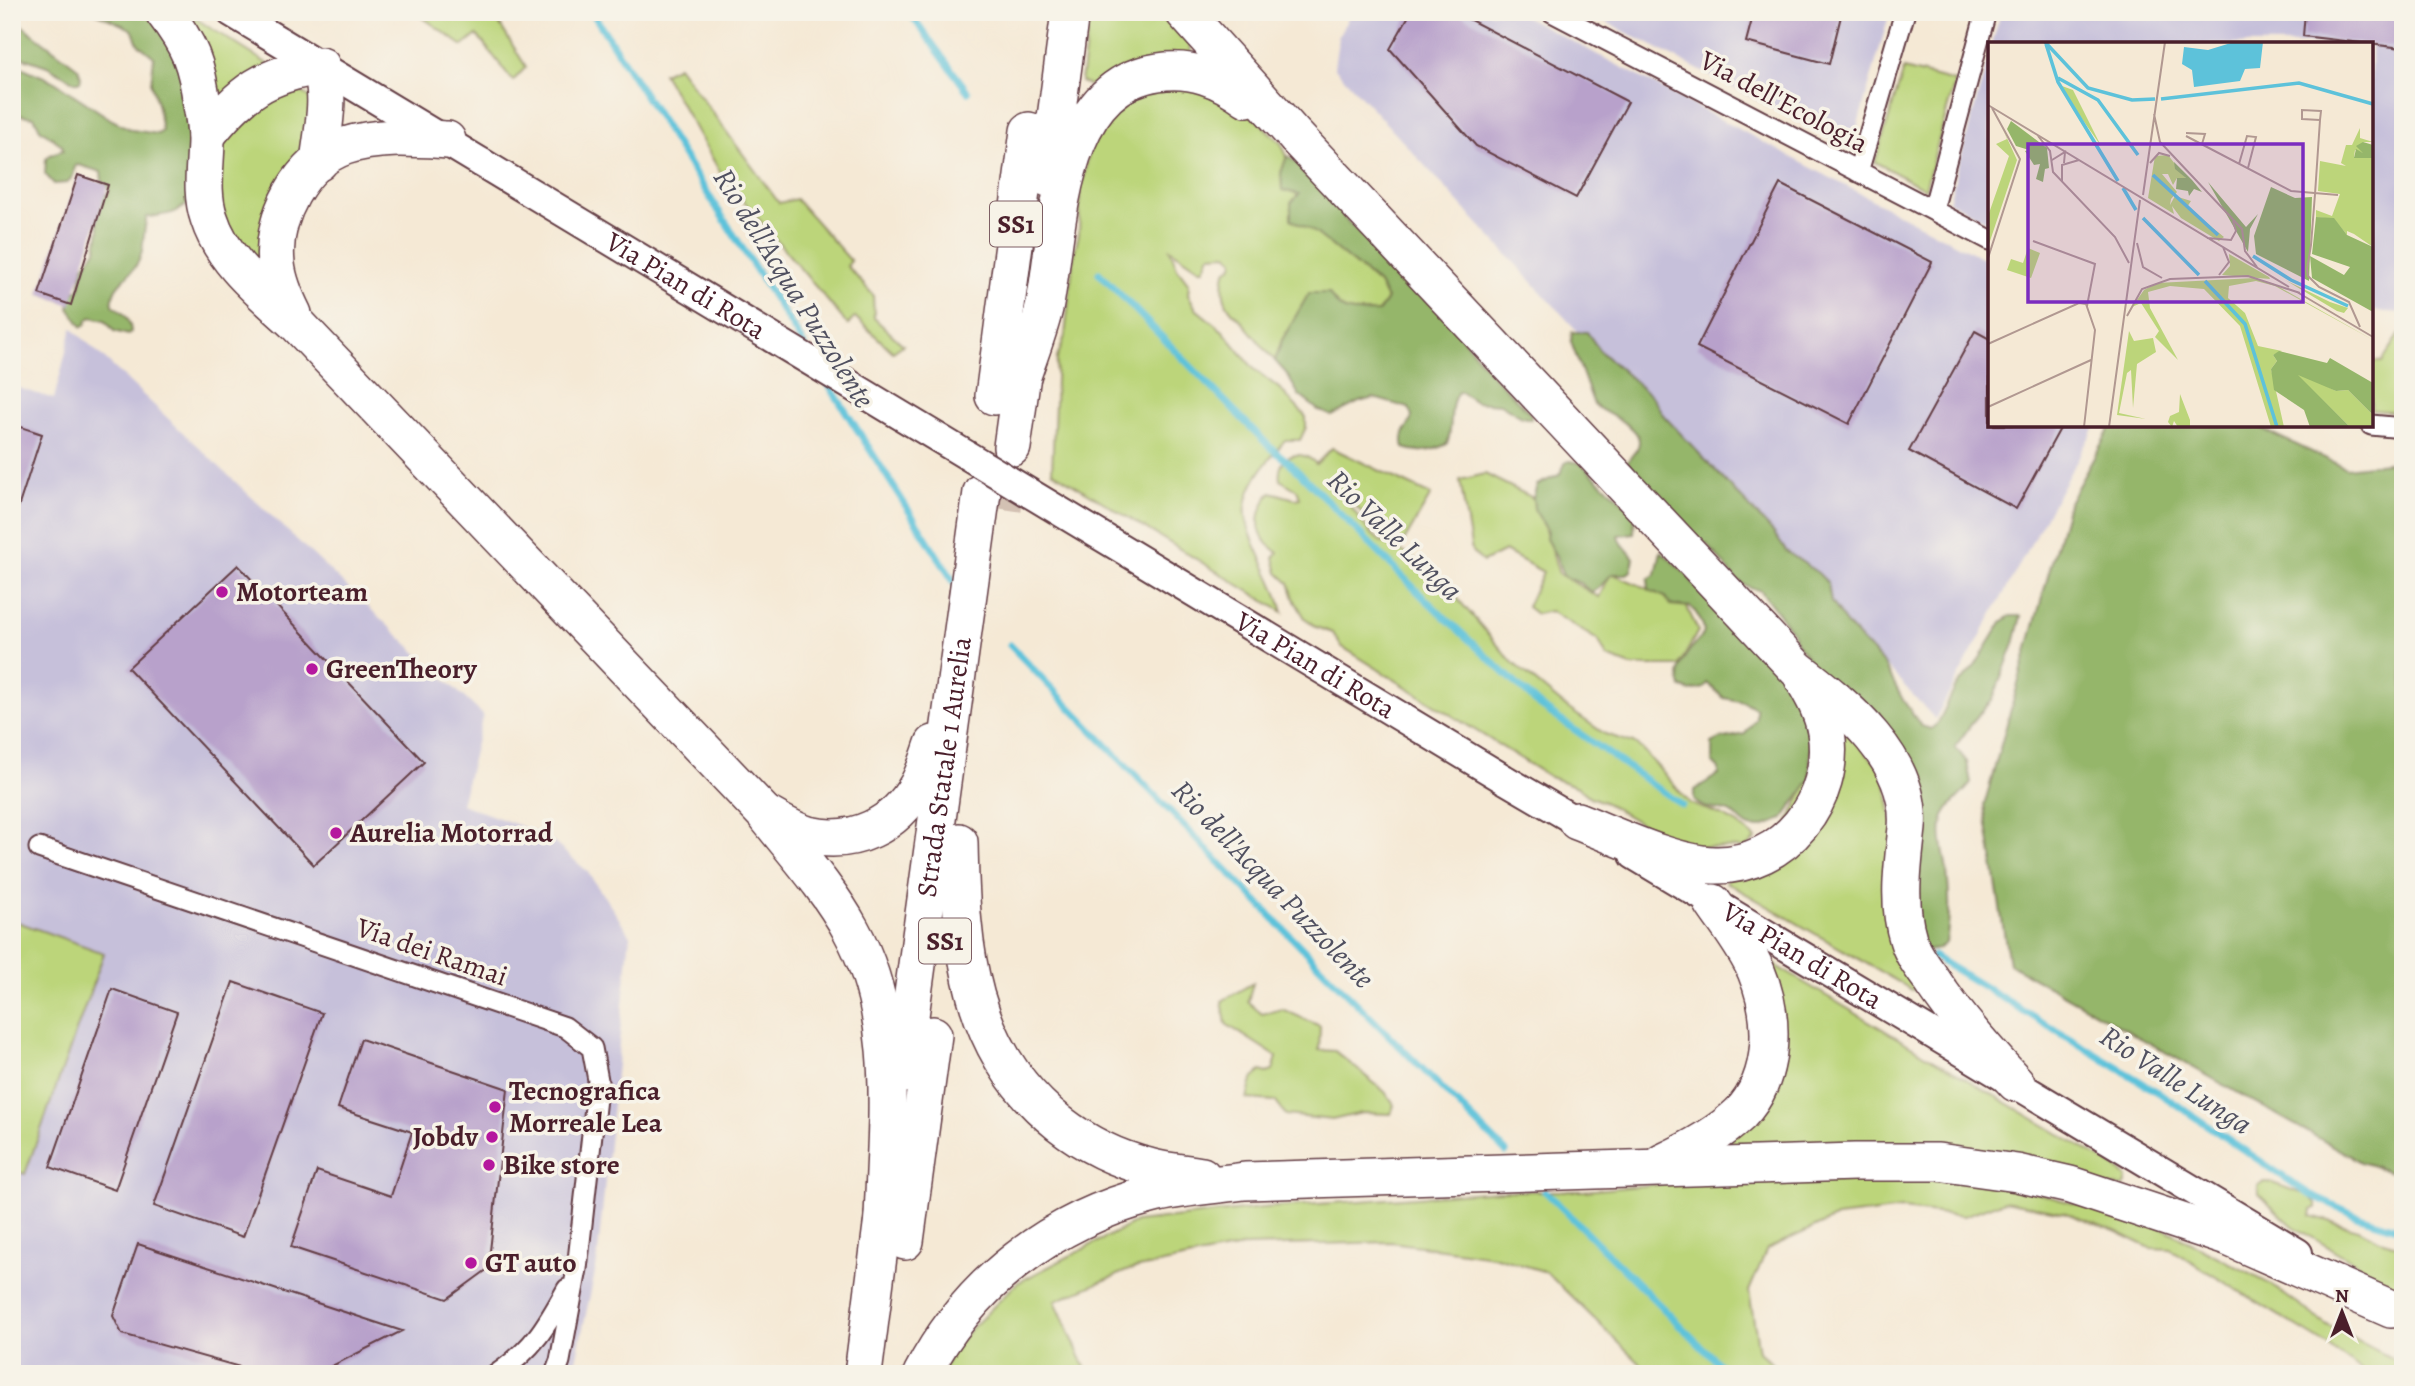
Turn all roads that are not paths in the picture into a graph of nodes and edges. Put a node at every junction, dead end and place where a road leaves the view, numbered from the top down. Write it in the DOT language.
graph roads {
  1 [pos="164,12"];
  2 [pos="231,12"];
  3 [pos="1045,12"];
  4 [pos="1070,12"];
  5 [pos="1184,12"];
  6 [pos="1552,12"];
  7 [pos="1905,12"];
  8 [pos="1986,12"];
  9 [pos="321,66"];
  10 [pos="206,135"];
  11 [pos="1295,135"];
  12 [pos="447,140"];
  13 [pos="319,162"];
  14 [pos="1858,172"];
  15 [pos="1933,210"];
  16 [pos="1988,239"];
  17 [pos="298,325"];
  18 [pos="1022,376"];
  19 [pos="2373,425"];
  20 [pos="2403,428"];
  21 [pos="961,645"];
  22 [pos="1797,668"];
  23 [pos="765,814"];
  24 [pos="1577,821"];
  25 [pos="959,842"];
  26 [pos="39,848"];
  27 [pos="1713,903"];
  28 [pos="2016,1083"];
  29 [pos="1650,1168"];
  30 [pos="1245,1181"];
  31 [pos="883,1219"];
  32 [pos="577,1269"];
  33 [pos="2397,1313"];
  34 [pos="497,1374"];
  35 [pos="555,1374"];
  36 [pos="863,1374"];
  37 [pos="887,1374"];
  38 [pos="922,1374"];
  1 -- 10 [label="highway"];
  2 -- 9 [label="main road, Via Pian di Rota"];
  3 -- 18 [label="highway, SS1"];
  4 -- 18 [label="highway, SS1"];
  5 -- 11 [label="highway"];
  6 -- 14 [label="street, Via dell'Ecologia"];
  7 -- 14 [label="street"];
  8 -- 15 [label="street"];
  9 -- 10 [label="highway"];
  9 -- 12 [label="main road, Via Pian di Rota"];
  9 -- 13 [label="highway"];
  10 -- 17 [label="highway"];
  11 -- 18 [label="highway"];
  11 -- 22 [label="highway"];
  12 -- 13 [label="highway"];
  12 -- 24 [label="main road, Via Pian di Rota, bridge"];
  13 -- 17 [label="highway"];
  14 -- 15 [label="street, Via dell'Ecologia"];
  15 -- 16 [label="street, Via dell'Ecologia"];
  17 -- 23 [label="highway"];
  19 -- 20 [label="street"];
  21 -- 23 [label="highway"];
  21 -- 25 [label="highway, Strada Statale 1 Aurelia / SS1"];
  21 -- 31 [label="highway, Strada Statale 1 Aurelia / SS1"];
  22 -- 24 [label="highway"];
  22 -- 28 [label="highway"];
  23 -- 31 [label="highway"];
  24 -- 27 [label="main road, Via Pian di Rota"];
  25 -- 30 [label="highway"];
  25 -- 37 [label="highway, Strada Statale 1 Aurelia / SS1"];
  26 -- 32 [label="street, Via dei Ramai"];
  27 -- 28 [label="main road, Via Pian di Rota"];
  27 -- 29 [label="highway"];
  28 -- 33 [label="main road, Via Pian di Rota"];
  29 -- 30 [label="highway"];
  29 -- 33 [label="highway"];
  30 -- 38 [label="highway"];
  31 -- 36 [label="highway, Strada Statale 1 Aurelia / SS1"];
  32 -- 34 [label="street, Via dei Ramai"];
  32 -- 35 [label="street, Via dei Ramai"];
}
